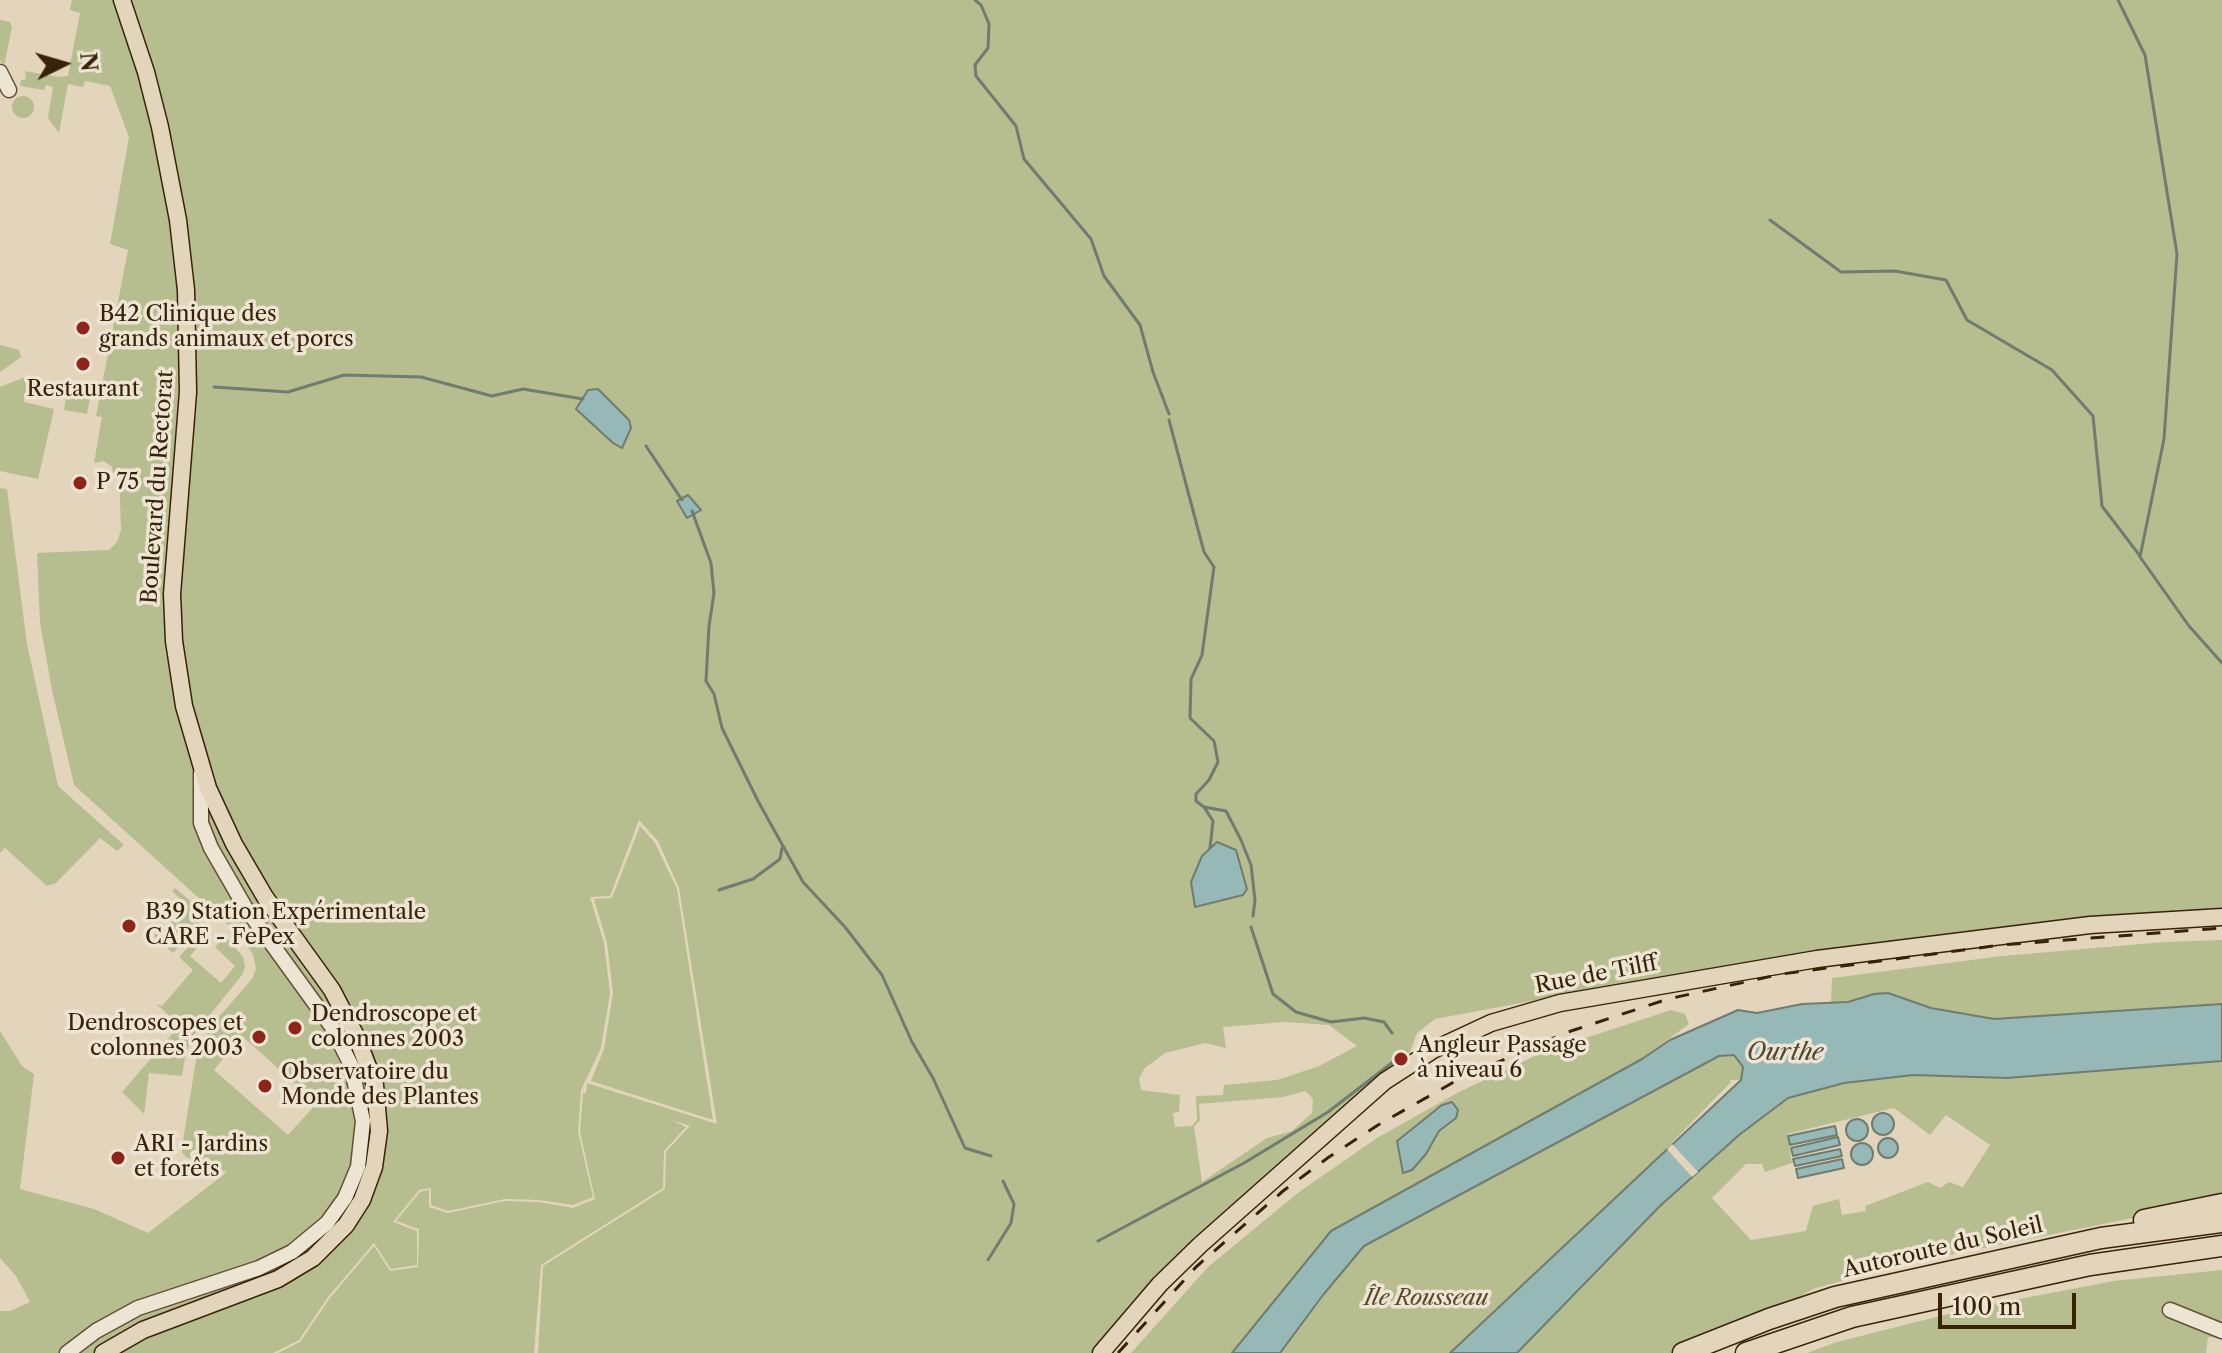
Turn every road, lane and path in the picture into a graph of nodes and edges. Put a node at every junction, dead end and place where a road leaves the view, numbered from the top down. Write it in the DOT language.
graph roads {
  1 [pos="122,0"];
  2 [pos="0,72"];
  3 [pos="9,90"];
  4 [pos="201,768"];
  5 [pos="214,802"];
  6 [pos="211,848"];
  7 [pos="2222,917"];
  8 [pos="2222,1204"];
  9 [pos="2222,1222"];
  10 [pos="2101,1238"];
  11 [pos="2222,1246"];
  12 [pos="2170,1310"];
  13 [pos="2222,1331"];
  14 [pos="67,1353"];
  15 [pos="103,1353"];
  16 [pos="1101,1353"];
  17 [pos="1683,1353"];
  18 [pos="1746,1353"];
  1 -- 4 [label="main road, Boulevard du Rectorat"];
  2 -- 3 [label="street"];
  4 -- 5 [label="main road, Boulevard du Rectorat"];
  4 -- 6 [label="street"];
  5 -- 6 [label="street"];
  5 -- 15 [label="main road, Boulevard du Rectorat"];
  6 -- 14 [label="street"];
  7 -- 16 [label="main road, Rue de Tilff"];
  8 -- 10 [label="highway"];
  9 -- 10 [label="highway, Autoroute du Soleil"];
  10 -- 17 [label="highway, Autoroute du Soleil"];
  11 -- 18 [label="highway"];
  12 -- 13 [label="street"];
}
